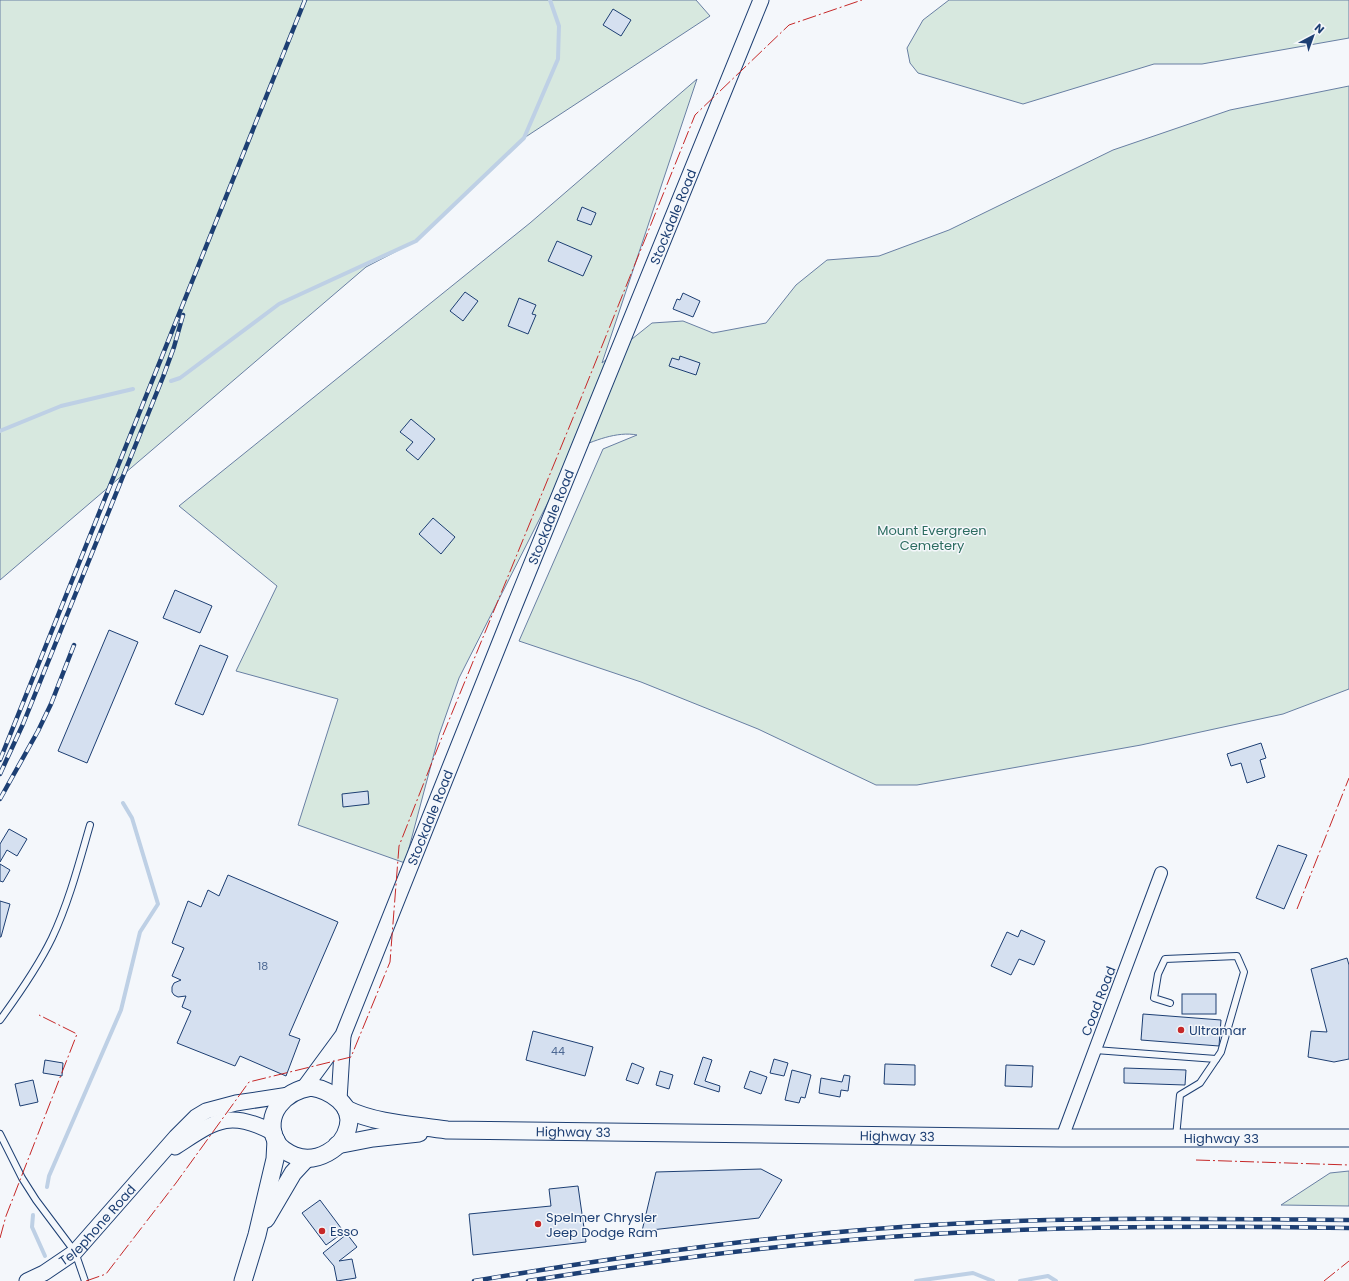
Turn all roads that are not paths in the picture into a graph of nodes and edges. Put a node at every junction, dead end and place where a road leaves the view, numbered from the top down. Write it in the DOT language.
graph roads {
  1 [pos="761,0"];
  2 [pos="90,825"];
  3 [pos="1161,873"];
  4 [pos="1170,1003"];
  5 [pos="0,1020"];
  6 [pos="343,1035"];
  7 [pos="1095,1050"];
  8 [pos="1216,1059"];
  9 [pos="296,1092"];
  10 [pos="342,1104"];
  11 [pos="446,1130"];
  12 [pos="0,1134"];
  13 [pos="275,1137"];
  14 [pos="1062,1138"];
  15 [pos="1175,1138"];
  16 [pos="1349,1138"];
  17 [pos="337,1145"];
  18 [pos="158,1157"];
  19 [pos="306,1159"];
  20 [pos="257,1235"];
  21 [pos="75,1252"];
  22 [pos="27,1281"];
  23 [pos="85,1281"];
  24 [pos="243,1281"];
  1 -- 6 [label="street, Stockdale Road"];
  2 -- 5 [label="lane"];
  3 -- 7 [label="street, Coad Road"];
  4 -- 8 [label="lane"];
  6 -- 9 [label="street, Stockdale Road"];
  6 -- 10 [label="street, Stockdale Road"];
  7 -- 8 [label="lane"];
  7 -- 14 [label="street, Coad Road"];
  8 -- 15 [label="lane"];
  9 -- 10 [label="main road"];
  9 -- 13 [label="main road"];
  9 -- 18 [label="street, Telephone Road"];
  10 -- 11 [label="main road, Highway 33"];
  10 -- 17 [label="main road"];
  11 -- 14 [label="main road, Highway 33"];
  11 -- 17 [label="main road, Highway 33"];
  12 -- 21 [label="lane"];
  13 -- 18 [label="street, Telephone Road"];
  13 -- 19 [label="main road"];
  13 -- 20 [label="main road"];
  14 -- 15 [label="main road, Highway 33"];
  15 -- 16 [label="main road, Highway 33"];
  17 -- 19 [label="main road"];
  18 -- 21 [label="street, Telephone Road"];
  19 -- 20 [label="main road"];
  20 -- 24 [label="main road"];
  21 -- 22 [label="street, Telephone Road"];
  21 -- 23 [label="lane"];
}
